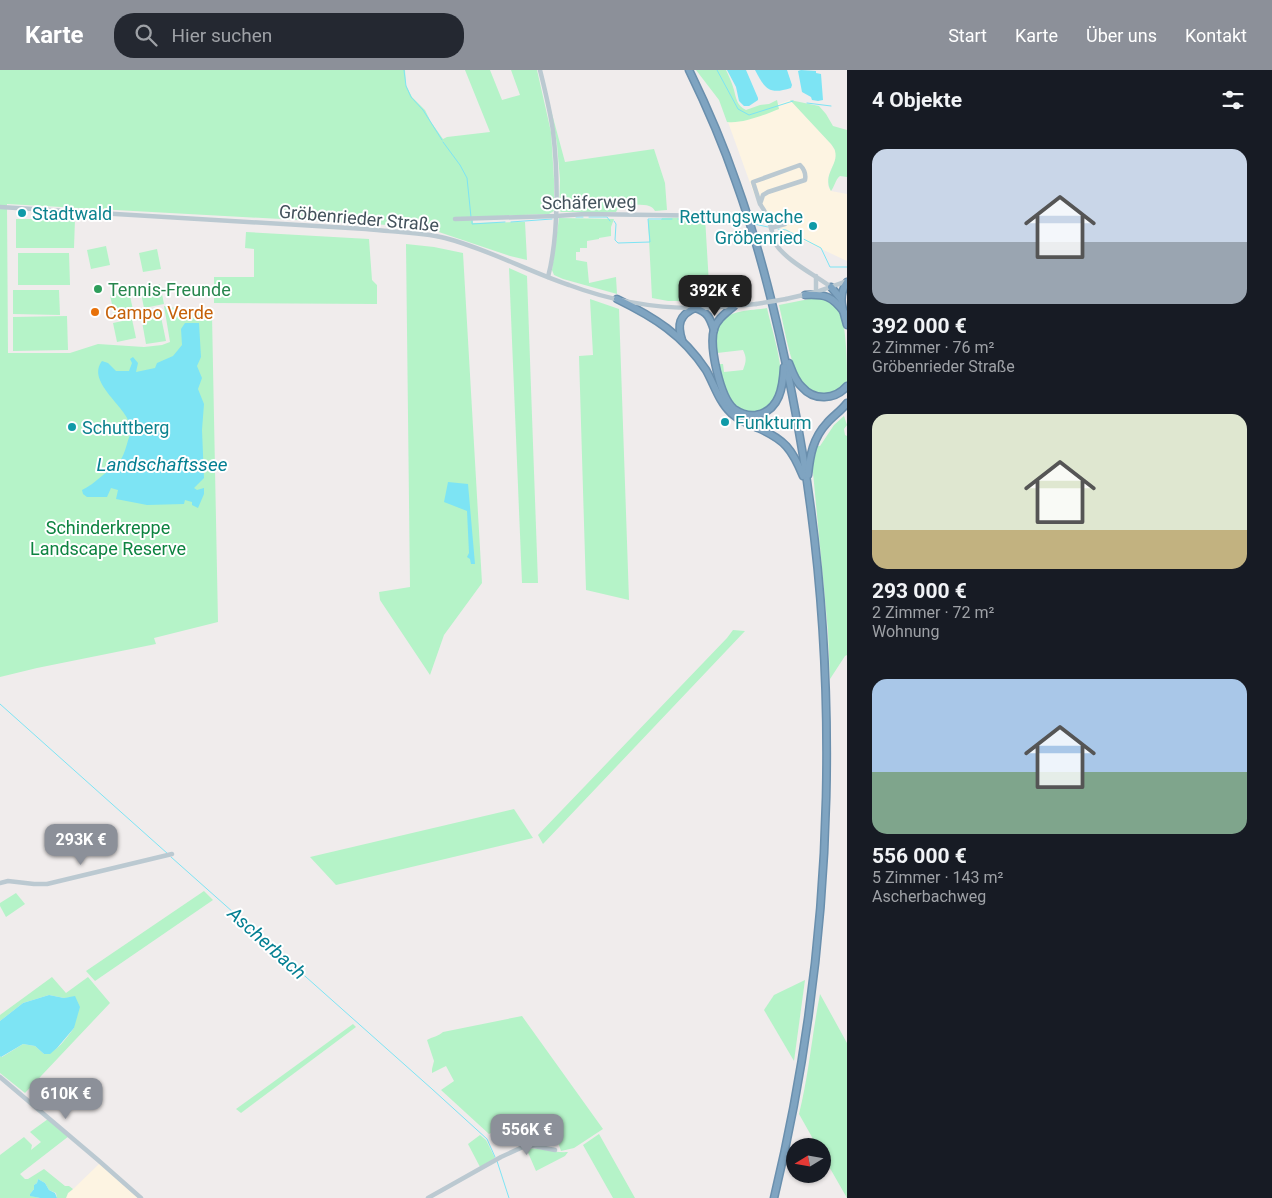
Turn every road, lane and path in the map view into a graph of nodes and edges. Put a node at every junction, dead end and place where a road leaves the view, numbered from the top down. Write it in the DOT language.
graph roads {
  1 [pos="540,70"];
  2 [pos="689,70"];
  3 [pos="760,204"];
  4 [pos="0,207"];
  5 [pos="556,216"];
  6 [pos="722,216"];
  7 [pos="455,220"];
  8 [pos="784,224"];
  9 [pos="771,228"];
  10 [pos="816,276"];
  11 [pos="548,277"];
  12 [pos="847,282"];
  13 [pos="831,287"];
  14 [pos="816,292"];
  15 [pos="805,295"];
  16 [pos="617,299"];
  17 [pos="841,300"];
  18 [pos="734,306"];
  19 [pos="695,308"];
  20 [pos="844,312"];
  21 [pos="847,324"];
  22 [pos="714,330"];
  23 [pos="682,340"];
  24 [pos="783,350"];
  25 [pos="847,386"];
  26 [pos="847,403"];
  27 [pos="808,486"];
  28 [pos="169,854"];
  29 [pos="0,883"];
  30 [pos="0,1077"];
  31 [pos="555,1150"];
  32 [pos="141,1198"];
  33 [pos="428,1198"];
  34 [pos="774,1198"];
  1 -- 5 [label="street"];
  2 -- 24 [label="highway"];
  3 -- 3 [label="street"];
  3 -- 9 [label="street"];
  4 -- 11 [label="street, Gröbenrieder Straße"];
  5 -- 6 [label="street, Schäferweg"];
  5 -- 7 [label="street, Schäferweg"];
  5 -- 11 [label="street"];
  8 -- 9 [label="street"];
  9 -- 10 [label="street"];
  10 -- 13 [label="street"];
  10 -- 14 [label="street"];
  11 -- 16 [label="street, Gröbenrieder Straße"];
  12 -- 13 [label="street, Gröbenrieder Straße"];
  12 -- 17 [label="highway"];
  13 -- 14 [label="street, Gröbenrieder Straße"];
  13 -- 17 [label="highway"];
  14 -- 15 [label="street, Gröbenrieder Straße"];
  15 -- 18 [label="street, Gröbenrieder Straße, bridge"];
  15 -- 20 [label="highway"];
  16 -- 19 [label="street, Gröbenrieder Straße"];
  16 -- 23 [label="highway"];
  17 -- 20 [label="highway"];
  18 -- 19 [label="street, Gröbenrieder Straße"];
  18 -- 22 [label="highway"];
  19 -- 22 [label="highway"];
  19 -- 23 [label="highway"];
  20 -- 21 [label="highway"];
  22 -- 24 [label="highway"];
  23 -- 27 [label="highway"];
  24 -- 25 [label="highway"];
  24 -- 27 [label="highway"];
  26 -- 27 [label="highway"];
  27 -- 34 [label="highway"];
  28 -- 29 [label="street"];
  30 -- 32 [label="street"];
  31 -- 33 [label="street"];
}
